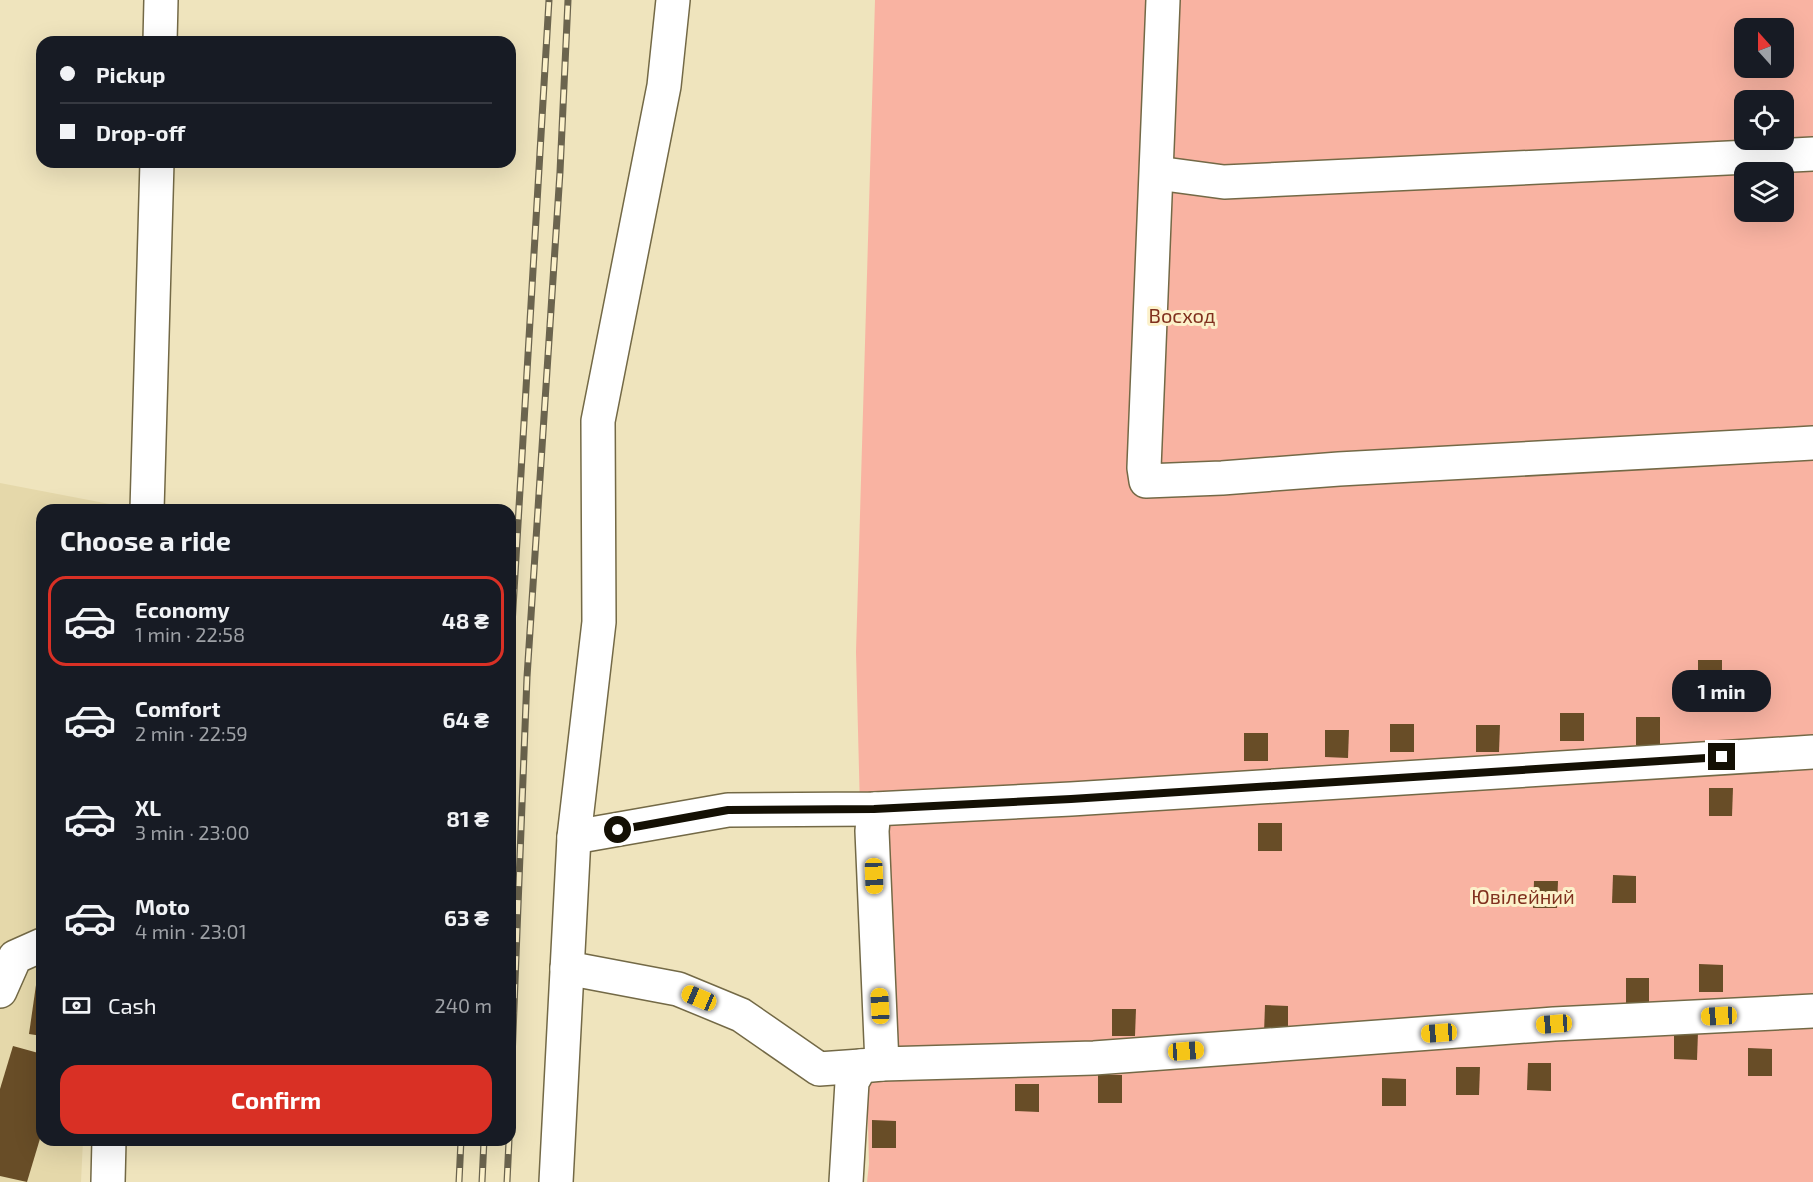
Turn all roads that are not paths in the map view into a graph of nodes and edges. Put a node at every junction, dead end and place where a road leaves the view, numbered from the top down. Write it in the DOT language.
graph roads {
  1 [pos="161,0"];
  2 [pos="673,0"];
  3 [pos="1163,0"];
  4 [pos="160,36"];
  5 [pos="1813,154"];
  6 [pos="157,168"];
  7 [pos="1157,173"];
  8 [pos="1813,443"];
  9 [pos="147,504"];
  10 [pos="1813,752"];
  11 [pos="874,809"];
  12 [pos="574,837"];
  13 [pos="36,948"];
  14 [pos="567,968"];
  15 [pos="0,991"];
  16 [pos="1813,1011"];
  17 [pos="871,1065"];
  18 [pos="109,1146"];
  19 [pos="108,1182"];
  20 [pos="556,1182"];
  21 [pos="846,1182"];
  1 -- 4 [label="street"];
  2 -- 12 [label="street"];
  3 -- 7 [label="street"];
  5 -- 7 [label="street"];
  6 -- 9 [label="street"];
  7 -- 8 [label="street"];
  10 -- 11 [label="street"];
  11 -- 12 [label="street"];
  11 -- 17 [label="street"];
  12 -- 14 [label="street"];
  13 -- 15 [label="street"];
  14 -- 17 [label="street"];
  14 -- 20 [label="street"];
  16 -- 17 [label="street"];
  17 -- 21 [label="street"];
  18 -- 19 [label="street"];
}
